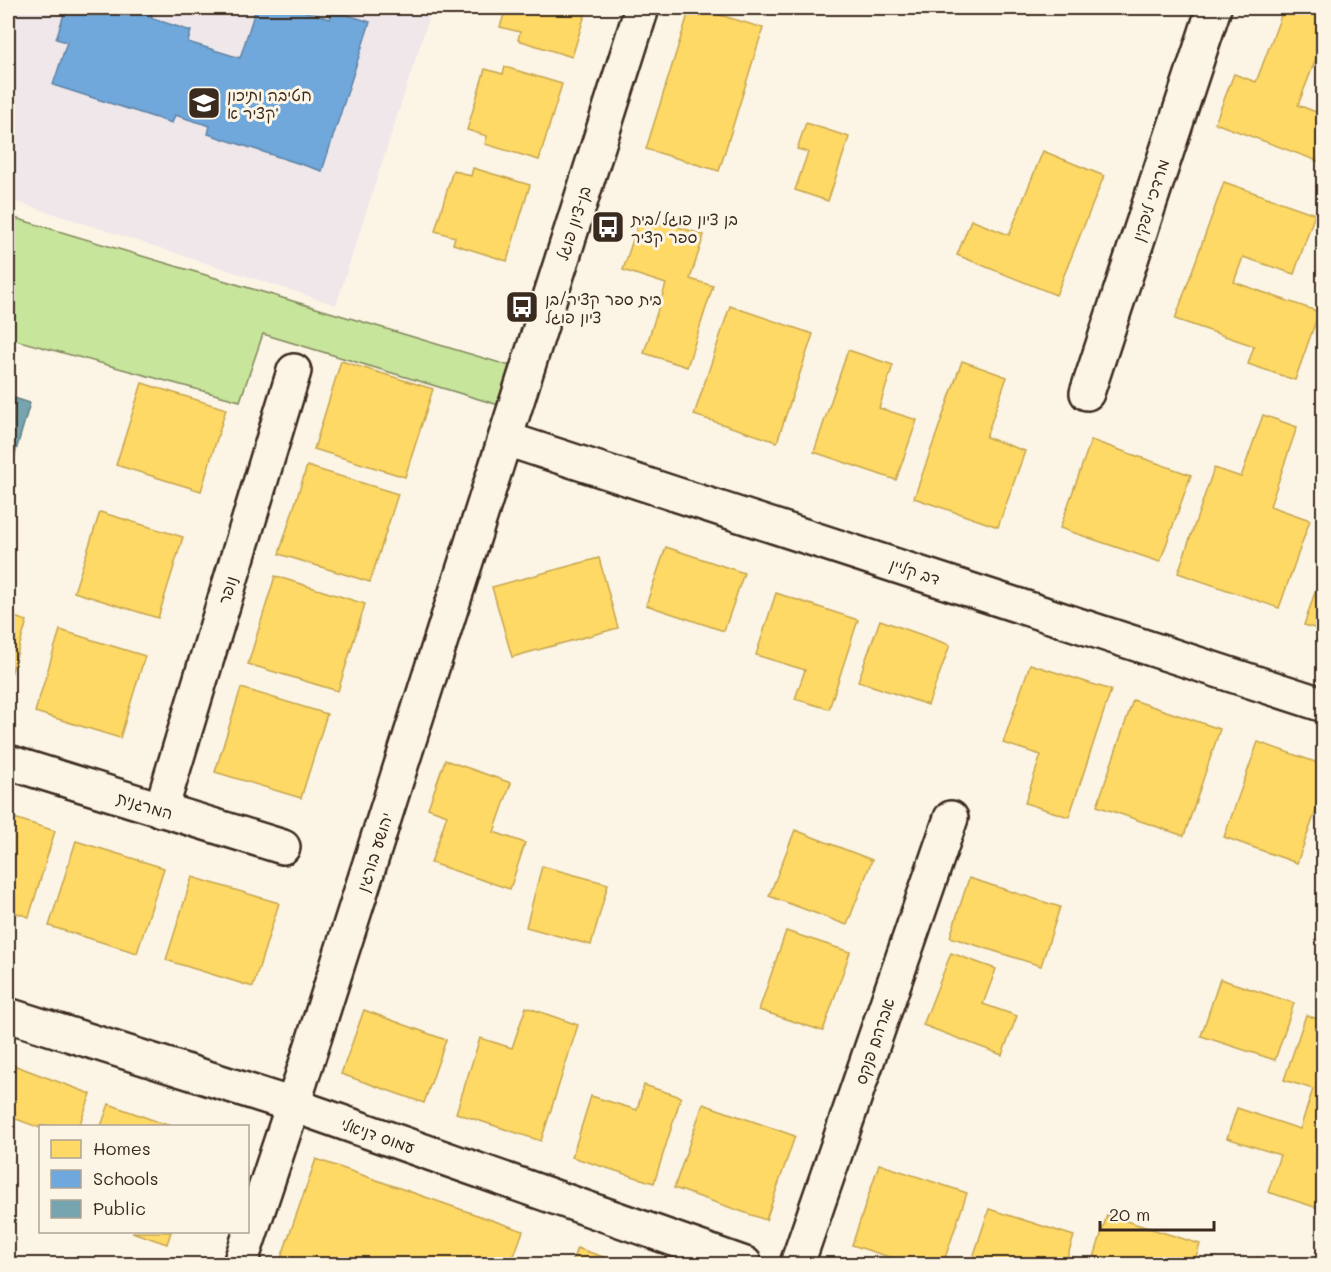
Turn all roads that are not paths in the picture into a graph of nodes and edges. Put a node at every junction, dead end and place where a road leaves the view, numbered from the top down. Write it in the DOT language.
graph roads {
  1 [pos="642,8"];
  2 [pos="1214,8"];
  3 [pos="294,371"];
  4 [pos="1087,393"];
  5 [pos="506,439"];
  6 [pos="1323,705"];
  7 [pos="8,762"];
  8 [pos="161,810"];
  9 [pos="951,818"];
  10 [pos="283,848"];
  11 [pos="8,1015"];
  12 [pos="293,1105"];
  13 [pos="240,1264"];
  14 [pos="745,1264"];
  15 [pos="797,1264"];
  1 -- 5 [label="street, בן-ציון פוגל"];
  2 -- 4 [label="street, מרדכי ליפקין"];
  3 -- 8 [label="street, נופר"];
  5 -- 6 [label="street, דב קליין"];
  5 -- 12 [label="street, יהושע בורגין"];
  7 -- 8 [label="street, המרגנית"];
  8 -- 10 [label="street, המרגנית"];
  9 -- 15 [label="street, אברהם פנקס"];
  11 -- 12 [label="street, עמוס דניאלי"];
  12 -- 13 [label="street, יהושע בורגין"];
  12 -- 14 [label="street, עמוס דניאלי"];
}
